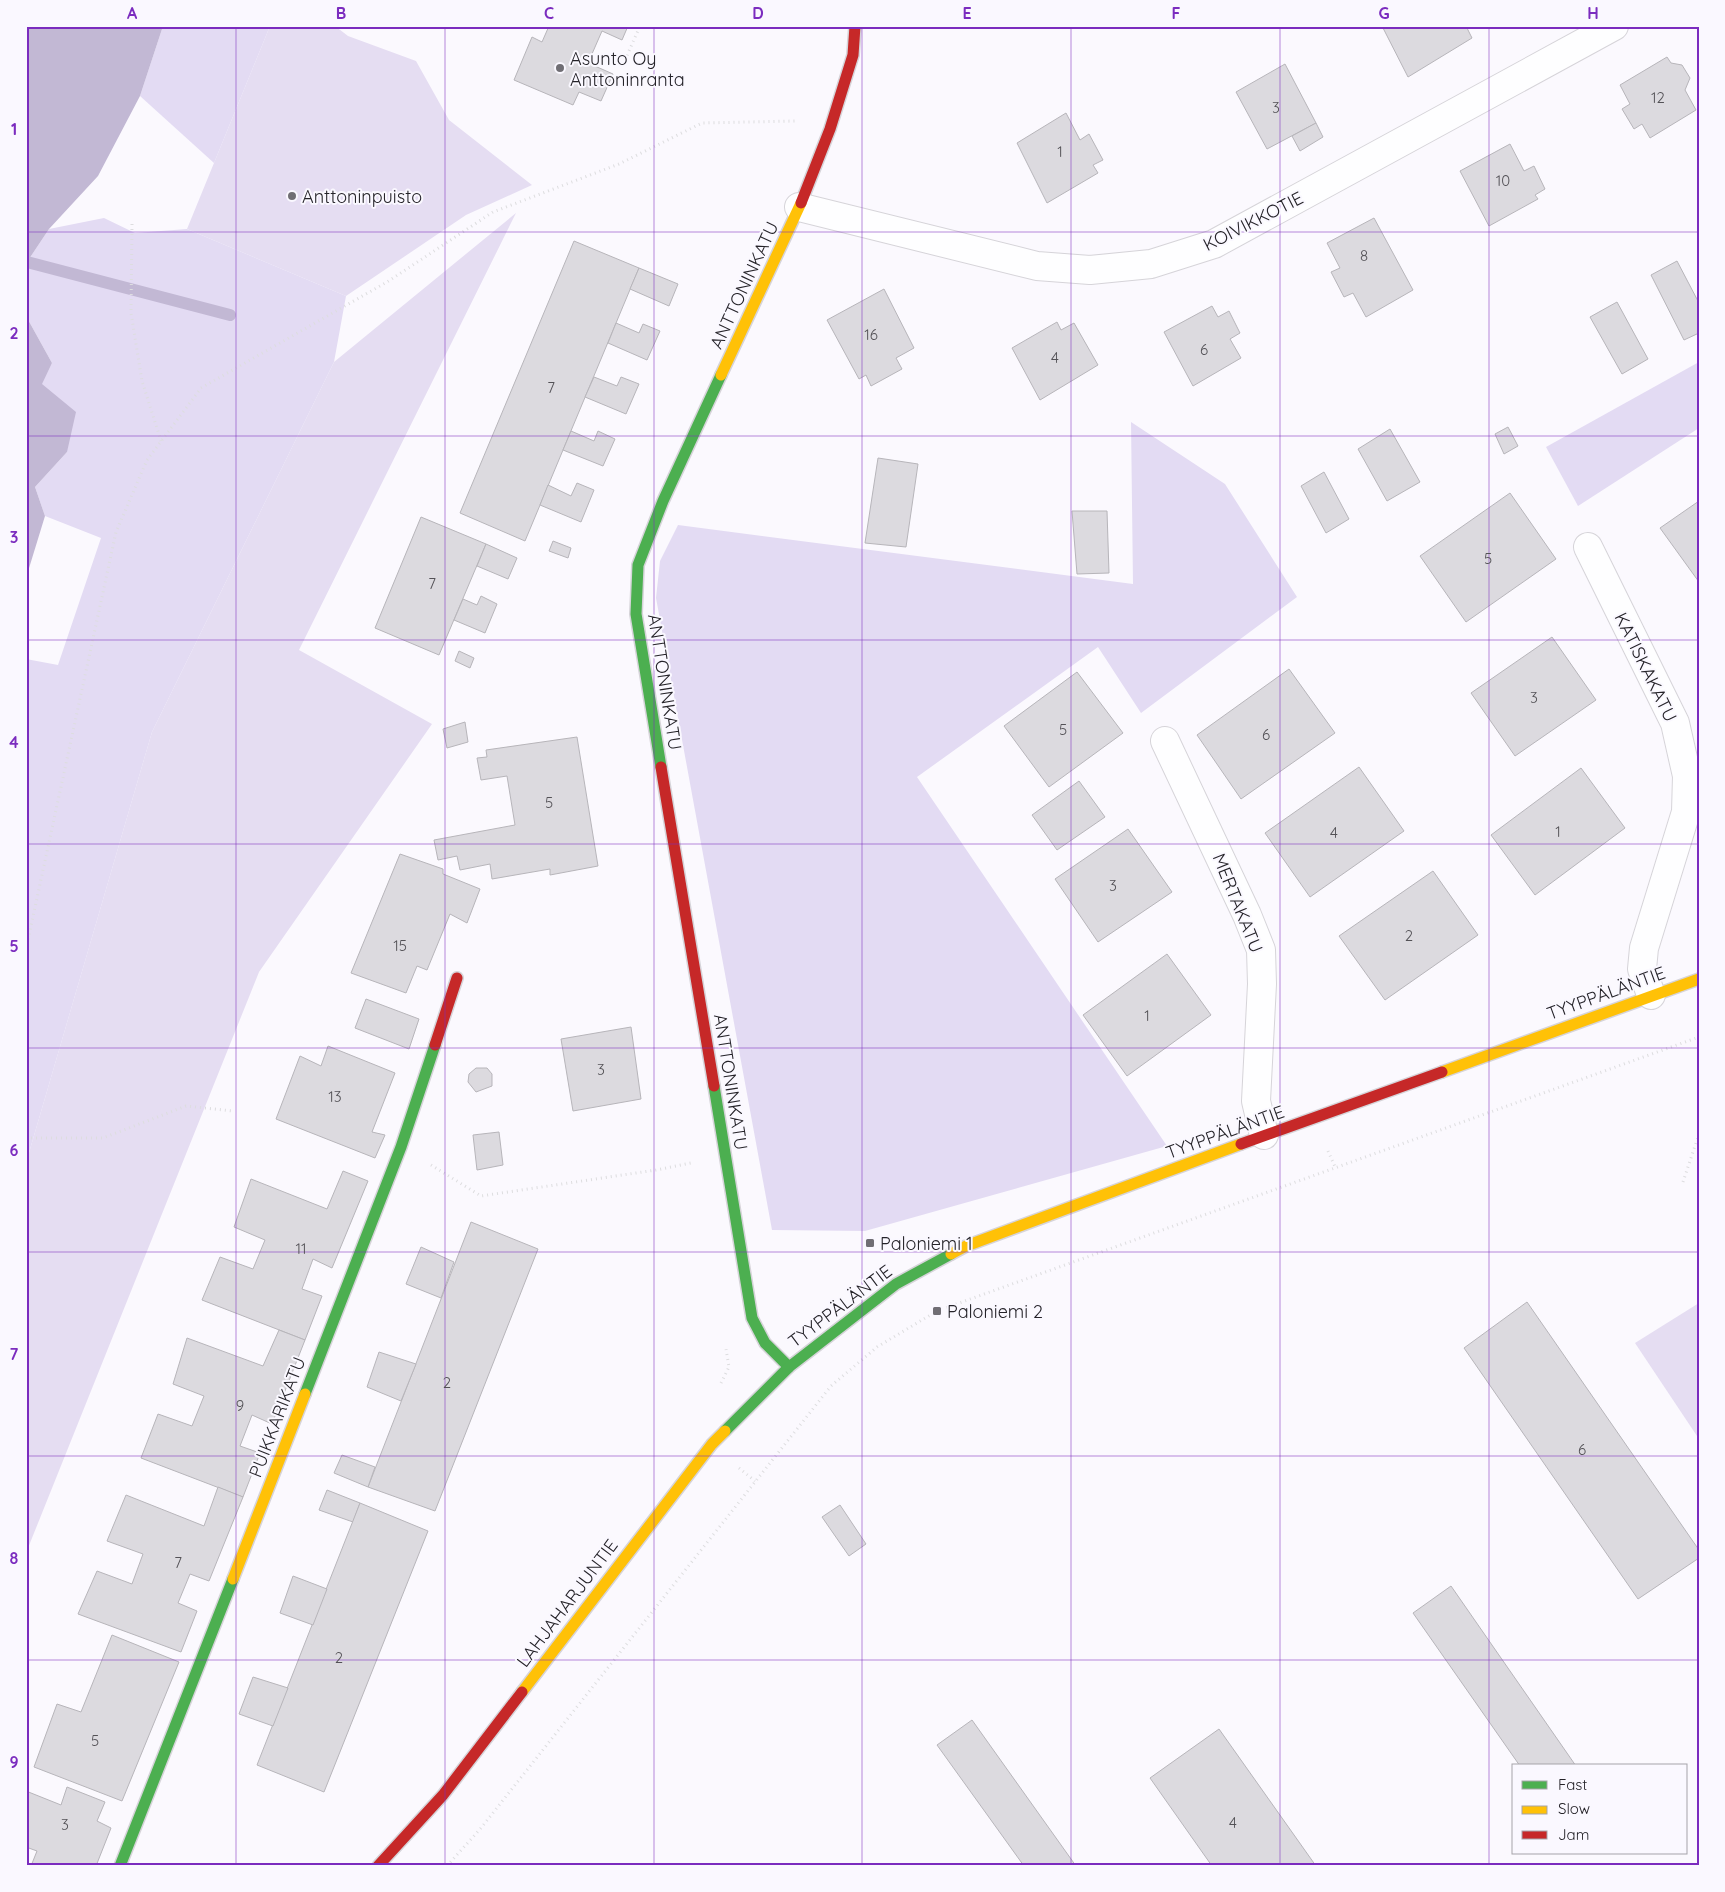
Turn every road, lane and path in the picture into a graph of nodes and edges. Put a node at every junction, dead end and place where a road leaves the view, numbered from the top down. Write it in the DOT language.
graph roads {
  1 [pos="640,26"];
  2 [pos="855,26"];
  3 [pos="1614,26"];
  4 [pos="625,60"];
  5 [pos="800,121"];
  6 [pos="799,207"];
  7 [pos="132,224"];
  8 [pos="161,442"];
  9 [pos="1588,547"];
  10 [pos="1165,741"];
  11 [pos="26,949"];
  12 [pos="458,978"];
  13 [pos="1699,979"];
  14 [pos="1651,994"];
  15 [pos="1699,1037"];
  16 [pos="233,1111"];
  17 [pos="1699,1134"];
  18 [pos="1264,1135"];
  19 [pos="26,1138"];
  20 [pos="400,1147"];
  21 [pos="697,1162"];
  22 [pos="1683,1182"];
  23 [pos="789,1367"];
  24 [pos="120,1866"];
  25 [pos="378,1866"];
  26 [pos="446,1866"];
  1 -- 4 [label="path"];
  2 -- 6 [label="street, ANTTONINKATU"];
  3 -- 6 [label="street, KOIVIKKOTIE"];
  5 -- 8 [label="path"];
  6 -- 23 [label="street, ANTTONINKATU"];
  7 -- 8 [label="path"];
  8 -- 11 [label="path"];
  9 -- 14 [label="street, KATISKAKATU"];
  10 -- 18 [label="street, MERTAKATU"];
  12 -- 20 [label="street, PUIKKARIKATU"];
  13 -- 14 [label="street, TYYPPÄLÄNTIE"];
  14 -- 18 [label="street, TYYPPÄLÄNTIE"];
  15 -- 26 [label="path"];
  16 -- 19 [label="path"];
  17 -- 22 [label="path"];
  18 -- 23 [label="street, TYYPPÄLÄNTIE"];
  20 -- 21 [label="path"];
  20 -- 24 [label="street, PUIKKARIKATU"];
  23 -- 25 [label="street, LAHJAHARJUNTIE"];
}
